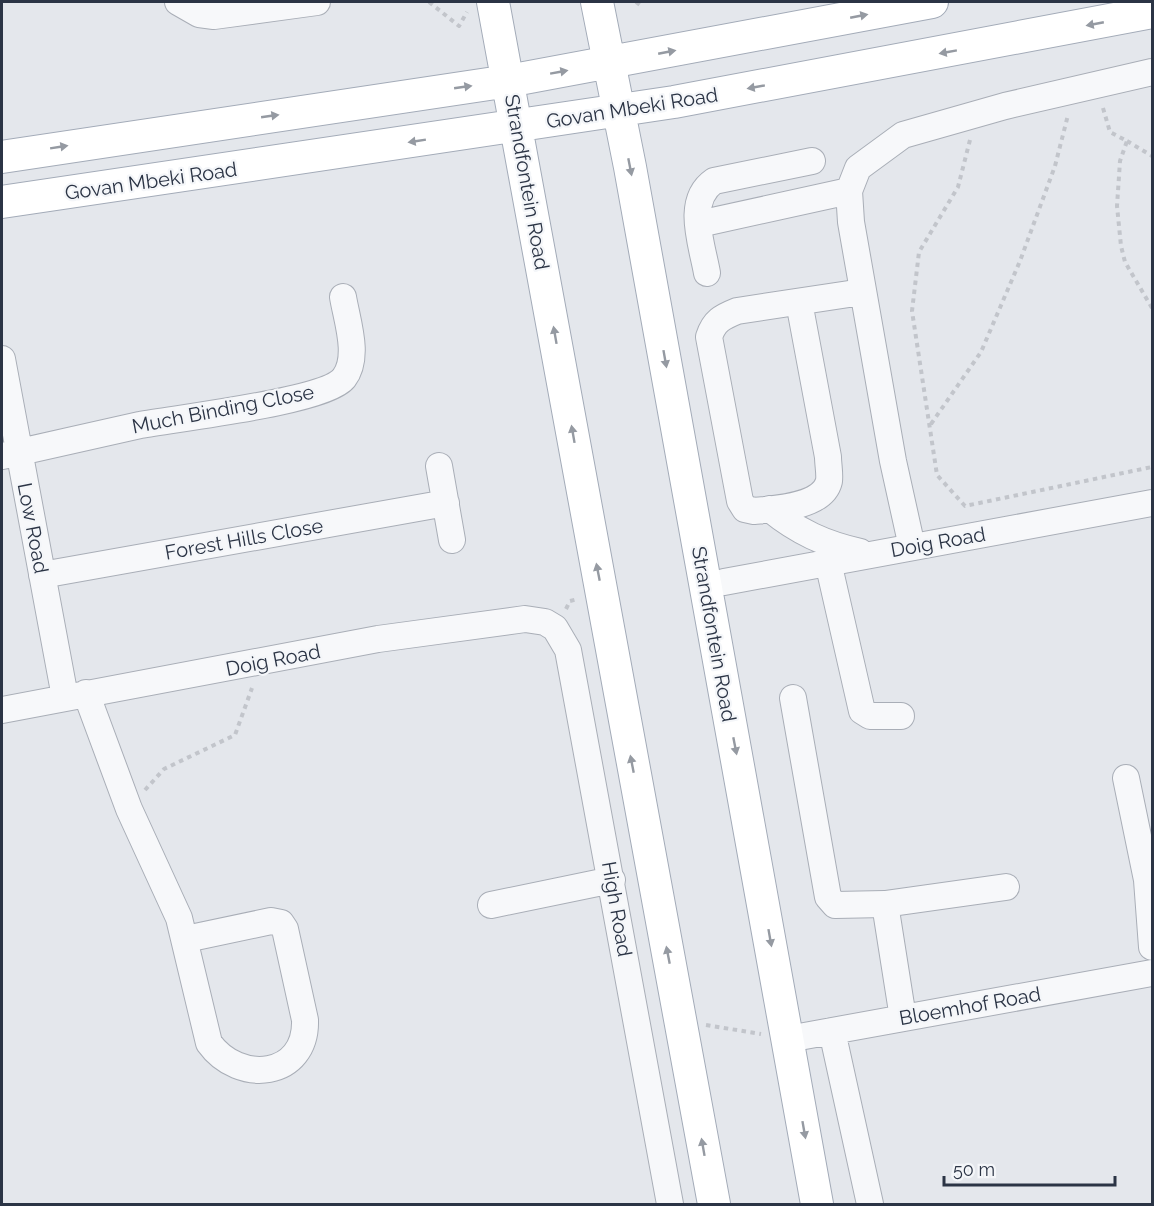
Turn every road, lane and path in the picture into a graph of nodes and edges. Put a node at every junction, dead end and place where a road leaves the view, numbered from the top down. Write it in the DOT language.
graph roads {
  1 [pos="178,2"];
  2 [pos="429,2"];
  3 [pos="466,2"];
  4 [pos="493,2"];
  5 [pos="597,2"];
  6 [pos="932,2"];
  7 [pos="309,3"];
  8 [pos="1152,12"];
  9 [pos="609,63"];
  10 [pos="1152,72"];
  11 [pos="508,81"];
  12 [pos="1111,82"];
  13 [pos="1071,90"];
  14 [pos="618,110"];
  15 [pos="517,127"];
  16 [pos="971,137"];
  17 [pos="1126,141"];
  18 [pos="1152,156"];
  19 [pos="2,157"];
  20 [pos="812,161"];
  21 [pos="849,191"];
  22 [pos="2,202"];
  23 [pos="699,224"];
  24 [pos="707,273"];
  25 [pos="862,293"];
  26 [pos="343,297"];
  27 [pos="799,302"];
  28 [pos="1152,308"];
  29 [pos="2,358"];
  30 [pos="930,425"];
  31 [pos="10,454"];
  32 [pos="439,466"];
  33 [pos="1152,467"];
  34 [pos="1152,502"];
  35 [pos="446,503"];
  36 [pos="770,509"];
  37 [pos="452,540"];
  38 [pos="912,547"];
  39 [pos="868,554"];
  40 [pos="828,562"];
  41 [pos="42,575"];
  42 [pos="724,582"];
  43 [pos="545,622"];
  44 [pos="262,662"];
  45 [pos="75,695"];
  46 [pos="793,698"];
  47 [pos="2,710"];
  48 [pos="901,716"];
  49 [pos="1126,778"];
  50 [pos="129,809"];
  51 [pos="612,880"];
  52 [pos="1006,887"];
  53 [pos="885,904"];
  54 [pos="491,905"];
  55 [pos="186,939"];
  56 [pos="1152,947"];
  57 [pos="1152,972"];
  58 [pos="903,1018"];
  59 [pos="681,1020"];
  60 [pos="832,1031"];
  61 [pos="788,1039"];
  62 [pos="669,1204"];
  63 [pos="714,1204"];
  64 [pos="817,1204"];
  65 [pos="870,1204"];
  1 -- 7 [label="street"];
  2 -- 3 [label="path"];
  4 -- 11 [label="main road, Strandfontein Road"];
  5 -- 9 [label="main road, Strandfontein Road"];
  9 -- 6 [label="main road, one-way"];
  8 -- 14 [label="main road, Govan Mbeki Road, one-way"];
  11 -- 9 [label="main road, one-way"];
  9 -- 14 [label="main road, Strandfontein Road"];
  10 -- 12 [label="street"];
  11 -- 15 [label="main road, Strandfontein Road"];
  19 -- 11 [label="main road, one-way"];
  12 -- 13 [label="street"];
  12 -- 17 [label="path"];
  13 -- 21 [label="street"];
  13 -- 30 [label="path"];
  14 -- 15 [label="main road, Govan Mbeki Road"];
  14 -- 61 [label="main road, Strandfontein Road, one-way"];
  15 -- 22 [label="main road, Govan Mbeki Road, one-way"];
  59 -- 15 [label="main road, Strandfontein Road, one-way"];
  16 -- 30 [label="path"];
  17 -- 18 [label="path"];
  17 -- 28 [label="path"];
  20 -- 23 [label="street"];
  21 -- 23 [label="street"];
  21 -- 25 [label="street"];
  23 -- 24 [label="street"];
  25 -- 27 [label="street"];
  25 -- 38 [label="street"];
  26 -- 31 [label="street, Much Binding Close"];
  27 -- 36 [label="street"];
  27 -- 36 [label="street"];
  29 -- 31 [label="street, Low Road"];
  30 -- 33 [label="path"];
  31 -- 41 [label="street, Low Road"];
  32 -- 35 [label="street"];
  34 -- 38 [label="street, Doig Road"];
  35 -- 37 [label="street"];
  35 -- 41 [label="street, Forest Hills Close"];
  36 -- 39 [label="street"];
  38 -- 39 [label="street, Doig Road"];
  39 -- 40 [label="street, Doig Road"];
  40 -- 42 [label="street, Doig Road"];
  40 -- 48 [label="street"];
  41 -- 45 [label="street, Low Road"];
  43 -- 44 [label="street, Doig Road"];
  43 -- 51 [label="street, High Road"];
  44 -- 45 [label="street, Doig Road"];
  44 -- 50 [label="path"];
  45 -- 47 [label="street, Doig Road"];
  45 -- 50 [label="street, Low Road"];
  46 -- 53 [label="street"];
  49 -- 56 [label="street"];
  50 -- 55 [label="street, Low Road"];
  51 -- 54 [label="street"];
  51 -- 62 [label="street, High Road"];
  52 -- 53 [label="street"];
  53 -- 58 [label="street"];
  55 -- 55 [label="street, Low Road"];
  57 -- 58 [label="street, Bloemhof Road"];
  58 -- 60 [label="street, Bloemhof Road"];
  59 -- 61 [label="path"];
  63 -- 59 [label="main road, Strandfontein Road, one-way"];
  60 -- 61 [label="street, Bloemhof Road"];
  60 -- 65 [label="street"];
  61 -- 64 [label="main road, Strandfontein Road, one-way"];
}
